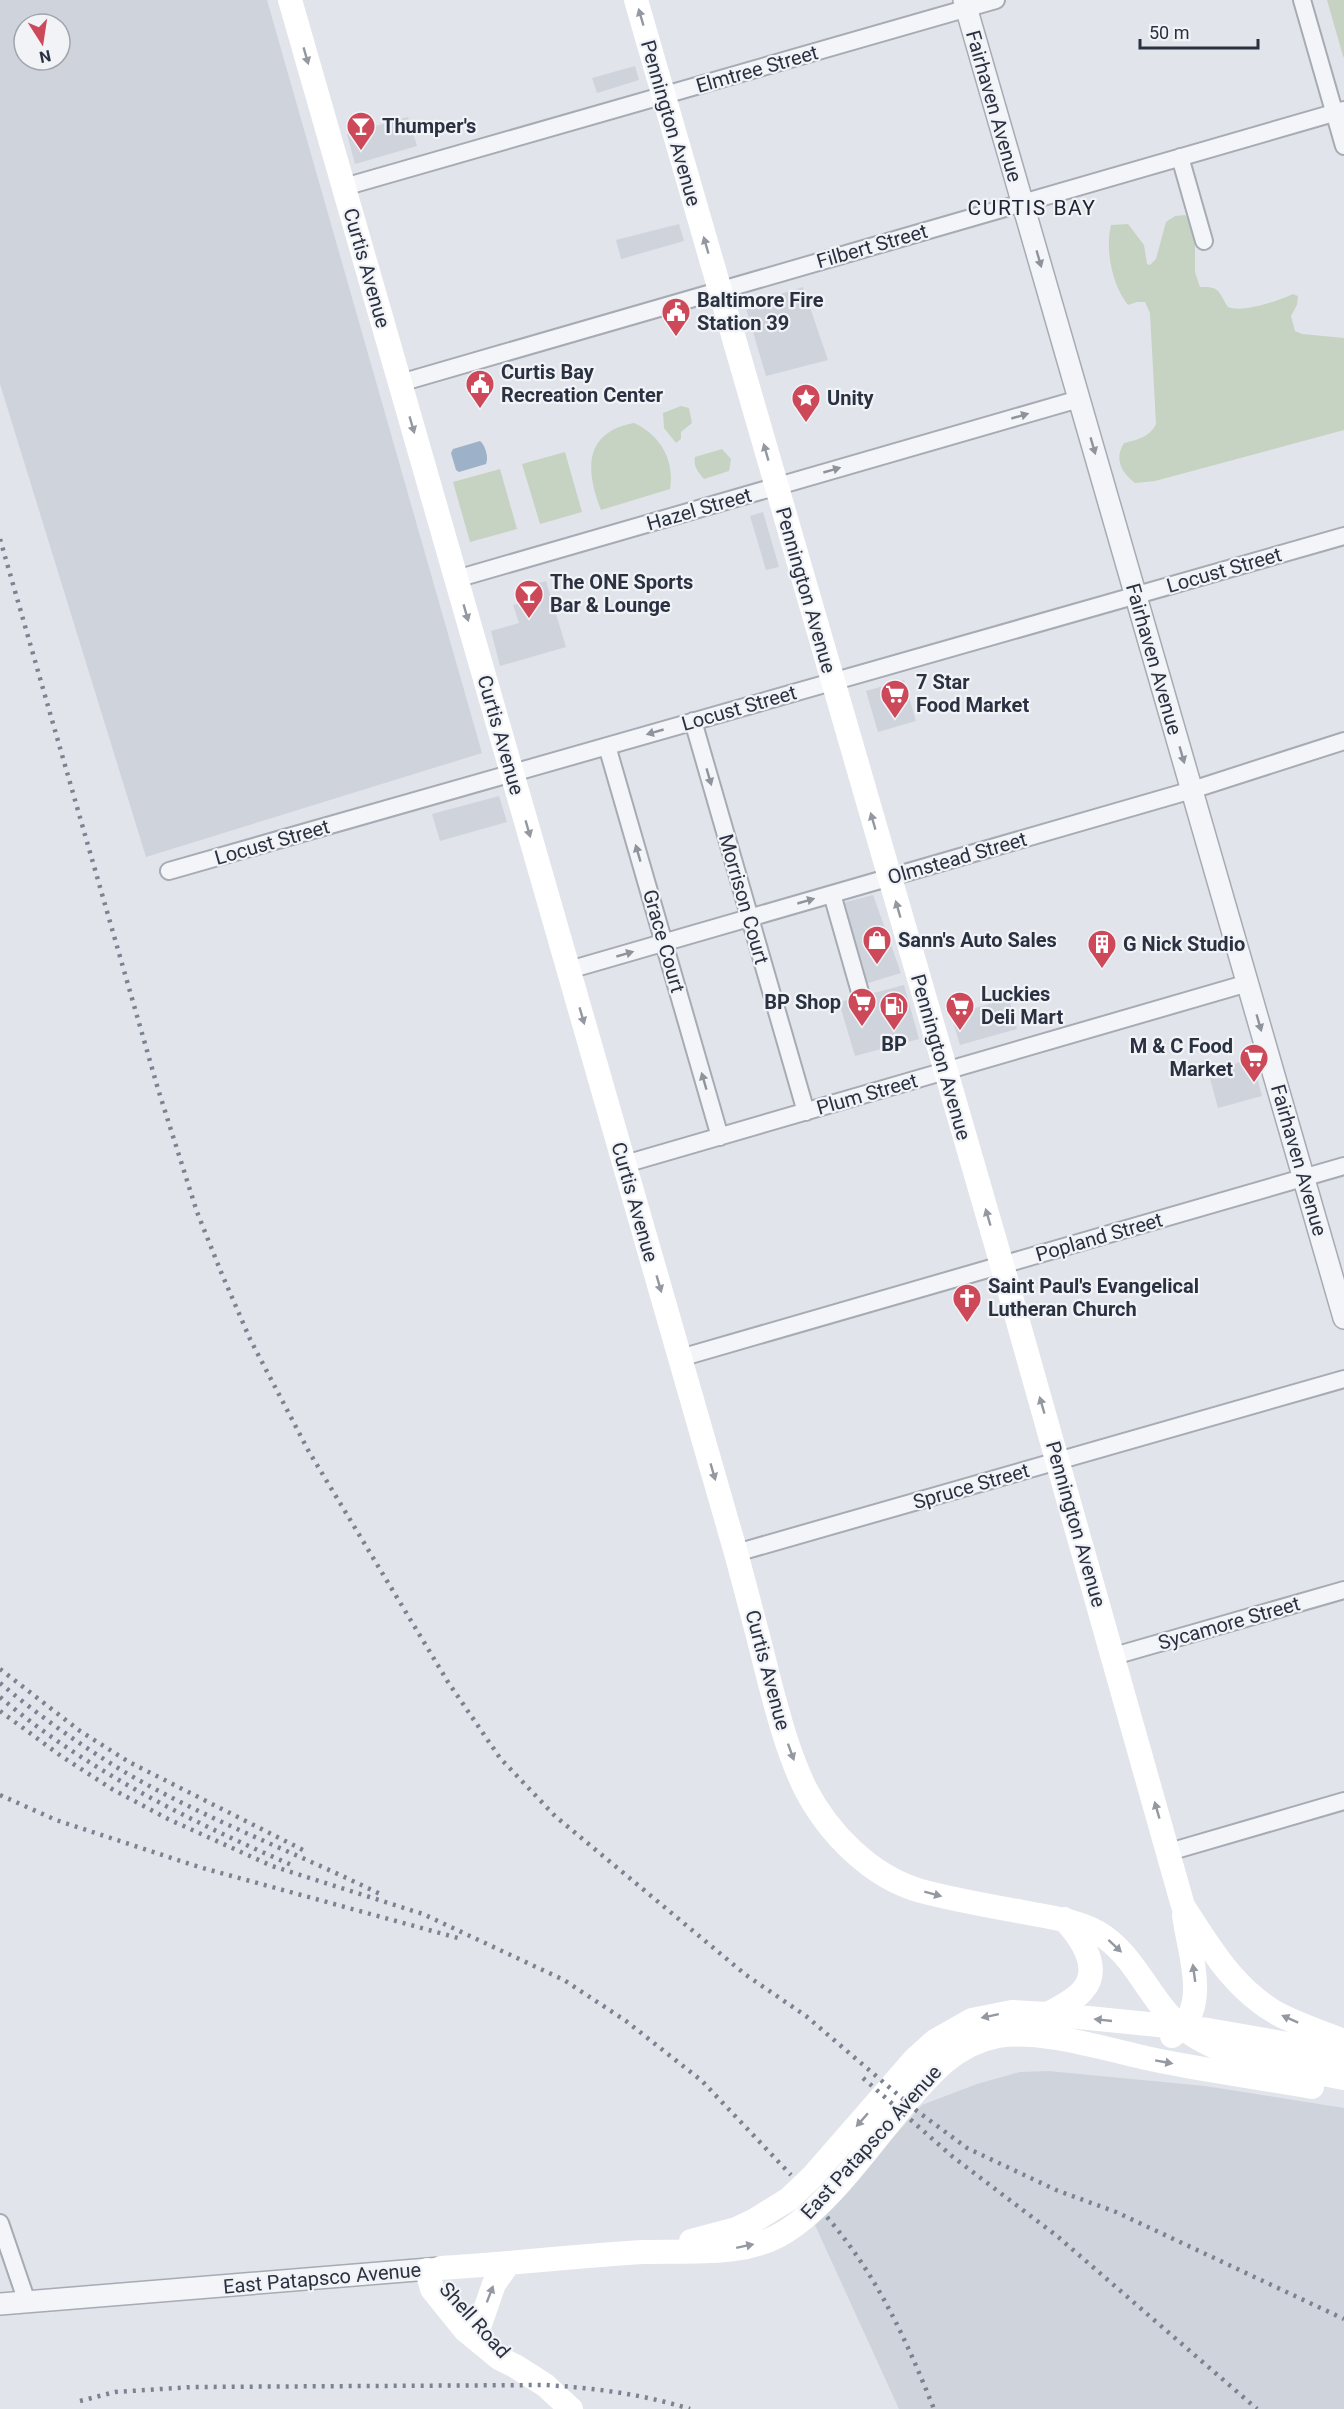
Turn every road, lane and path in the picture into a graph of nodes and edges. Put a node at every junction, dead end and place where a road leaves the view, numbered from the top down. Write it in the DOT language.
graph roads {
  1 [pos="290,0"];
  2 [pos="636,0"];
  3 [pos="996,0"];
  4 [pos="1302,0"];
  5 [pos="965,4"];
  6 [pos="663,95"];
  7 [pos="1339,111"];
  8 [pos="1344,146"];
  9 [pos="1180,158"];
  10 [pos="344,187"];
  11 [pos="1022,203"];
  12 [pos="1204,241"];
  13 [pos="719,291"];
  14 [pos="400,383"];
  15 [pos="1079,399"];
  16 [pos="776,486"];
  17 [pos="1344,536"];
  18 [pos="456,579"];
  19 [pos="1136,596"];
  20 [pos="833,682"];
  21 [pos="693,721"];
  22 [pos="1344,741"];
  23 [pos="607,746"];
  24 [pos="512,773"];
  25 [pos="1192,790"];
  26 [pos="169,871"];
  27 [pos="889,877"];
  28 [pos="832,894"];
  29 [pos="750,918"];
  30 [pos="664,942"];
  31 [pos="569,970"];
  32 [pos="1248,983"];
  33 [pos="860,992"];
  34 [pos="945,1071"];
  35 [pos="806,1112"];
  36 [pos="720,1137"];
  37 [pos="625,1164"];
  38 [pos="1344,1166"];
  39 [pos="1304,1178"];
  40 [pos="1002,1265"];
  41 [pos="1344,1318"];
  42 [pos="681,1359"];
  43 [pos="1344,1379"];
  44 [pos="1058,1461"];
  45 [pos="736,1553"];
  46 [pos="1344,1590"];
  47 [pos="1114,1656"];
  48 [pos="1344,1801"];
  49 [pos="1169,1852"];
  50 [pos="1183,1906"];
  51 [pos="1064,1919"];
  52 [pos="1046,2025"];
  53 [pos="1182,2029"];
  54 [pos="1344,2041"];
  55 [pos="1344,2054"];
  56 [pos="1344,2078"];
  57 [pos="1344,2092"];
  58 [pos="0,2223"];
  59 [pos="508,2264"];
  60 [pos="434,2269"];
  61 [pos="27,2302"];
  62 [pos="0,2304"];
  63 [pos="479,2327"];
  64 [pos="515,2366"];
  65 [pos="571,2409"];
  1 -- 10 [label="main road, Curtis Avenue, one-way"];
  6 -- 2 [label="main road, Pennington Avenue, one-way"];
  3 -- 5 [label="street, Elmtree Street"];
  4 -- 7 [label="street"];
  5 -- 6 [label="street, Elmtree Street"];
  5 -- 11 [label="street, Fairhaven Avenue"];
  6 -- 10 [label="street, Elmtree Street"];
  13 -- 6 [label="main road, Pennington Avenue, one-way"];
  7 -- 8 [label="street"];
  7 -- 9 [label="street, Filbert Street"];
  9 -- 11 [label="street, Filbert Street"];
  9 -- 12 [label="street"];
  10 -- 14 [label="main road, Curtis Avenue"];
  11 -- 13 [label="street, Filbert Street"];
  11 -- 15 [label="street, Fairhaven Avenue, one-way"];
  13 -- 14 [label="street, Filbert Street"];
  16 -- 13 [label="main road, Pennington Avenue, one-way"];
  14 -- 18 [label="main road, Curtis Avenue, one-way"];
  16 -- 15 [label="street, Hazel Street, one-way"];
  15 -- 19 [label="street, Fairhaven Avenue, one-way"];
  16 -- 18 [label="street, Hazel Street"];
  16 -- 20 [label="main road, Pennington Avenue"];
  17 -- 19 [label="street, Locust Street"];
  18 -- 24 [label="main road, Curtis Avenue, one-way"];
  19 -- 20 [label="street, Locust Street"];
  19 -- 25 [label="street, Fairhaven Avenue, one-way"];
  20 -- 21 [label="street, Locust Street"];
  27 -- 20 [label="main road, Pennington Avenue, one-way"];
  21 -- 23 [label="street, Locust Street, one-way"];
  21 -- 29 [label="street, Morrison Court, one-way"];
  22 -- 25 [label="street, Olmstead Street"];
  23 -- 24 [label="street, Locust Street"];
  30 -- 23 [label="street, Grace Court, one-way"];
  24 -- 26 [label="street, Locust Street"];
  24 -- 31 [label="main road, Curtis Avenue, one-way"];
  25 -- 27 [label="street, Olmstead Street"];
  25 -- 32 [label="street, Fairhaven Avenue"];
  27 -- 28 [label="street, Olmstead Street"];
  34 -- 27 [label="main road, Pennington Avenue, one-way"];
  29 -- 28 [label="street, Olmstead Street, one-way"];
  28 -- 33 [label="street"];
  29 -- 30 [label="street, Olmstead Street"];
  29 -- 35 [label="street, Morrison Court"];
  31 -- 30 [label="street, Olmstead Street, one-way"];
  36 -- 30 [label="street, Grace Court, one-way"];
  31 -- 37 [label="main road, Curtis Avenue, one-way"];
  32 -- 34 [label="street, Plum Street"];
  32 -- 39 [label="street, Fairhaven Avenue, one-way"];
  34 -- 35 [label="street, Plum Street"];
  40 -- 34 [label="main road, Pennington Avenue, one-way"];
  35 -- 36 [label="street, Plum Street"];
  36 -- 37 [label="street, Plum Street"];
  37 -- 42 [label="main road, Curtis Avenue, one-way"];
  38 -- 39 [label="street, Popland Street"];
  39 -- 40 [label="street, Popland Street"];
  39 -- 41 [label="street, Fairhaven Avenue"];
  40 -- 42 [label="street, Popland Street"];
  44 -- 40 [label="main road, Pennington Avenue, one-way"];
  42 -- 45 [label="main road, Curtis Avenue, one-way"];
  43 -- 44 [label="street, Spruce Street"];
  44 -- 45 [label="street, Spruce Street"];
  44 -- 47 [label="main road, Pennington Avenue"];
  45 -- 51 [label="main road, Curtis Avenue, one-way"];
  46 -- 47 [label="street, Sycamore Street"];
  49 -- 47 [label="main road, Pennington Avenue, one-way"];
  48 -- 49 [label="street"];
  49 -- 50 [label="main road, Pennington Avenue"];
  53 -- 50 [label="main road, one-way"];
  54 -- 50 [label="main road, Pennington Avenue, one-way"];
  51 -- 52 [label="main road"];
  51 -- 53 [label="main road, Curtis Avenue, one-way"];
  52 -- 53 [label="main road, East Patapsco Avenue"];
  52 -- 57 [label="main road, East Patapsco Avenue, one-way"];
  52 -- 59 [label="main road, East Patapsco Avenue"];
  53 -- 55 [label="main road, East Patapsco Avenue"];
  53 -- 56 [label="main road, Curtis Avenue"];
  58 -- 61 [label="street"];
  59 -- 60 [label="main road, East Patapsco Avenue"];
  63 -- 59 [label="main road, one-way"];
  60 -- 61 [label="street, East Patapsco Avenue"];
  60 -- 63 [label="main road, Shell Road"];
  60 -- 64 [label="main road, Shell Road"];
  61 -- 62 [label="street, East Patapsco Avenue"];
  63 -- 64 [label="main road, Shell Road"];
  64 -- 65 [label="main road, Shell Road"];
}
